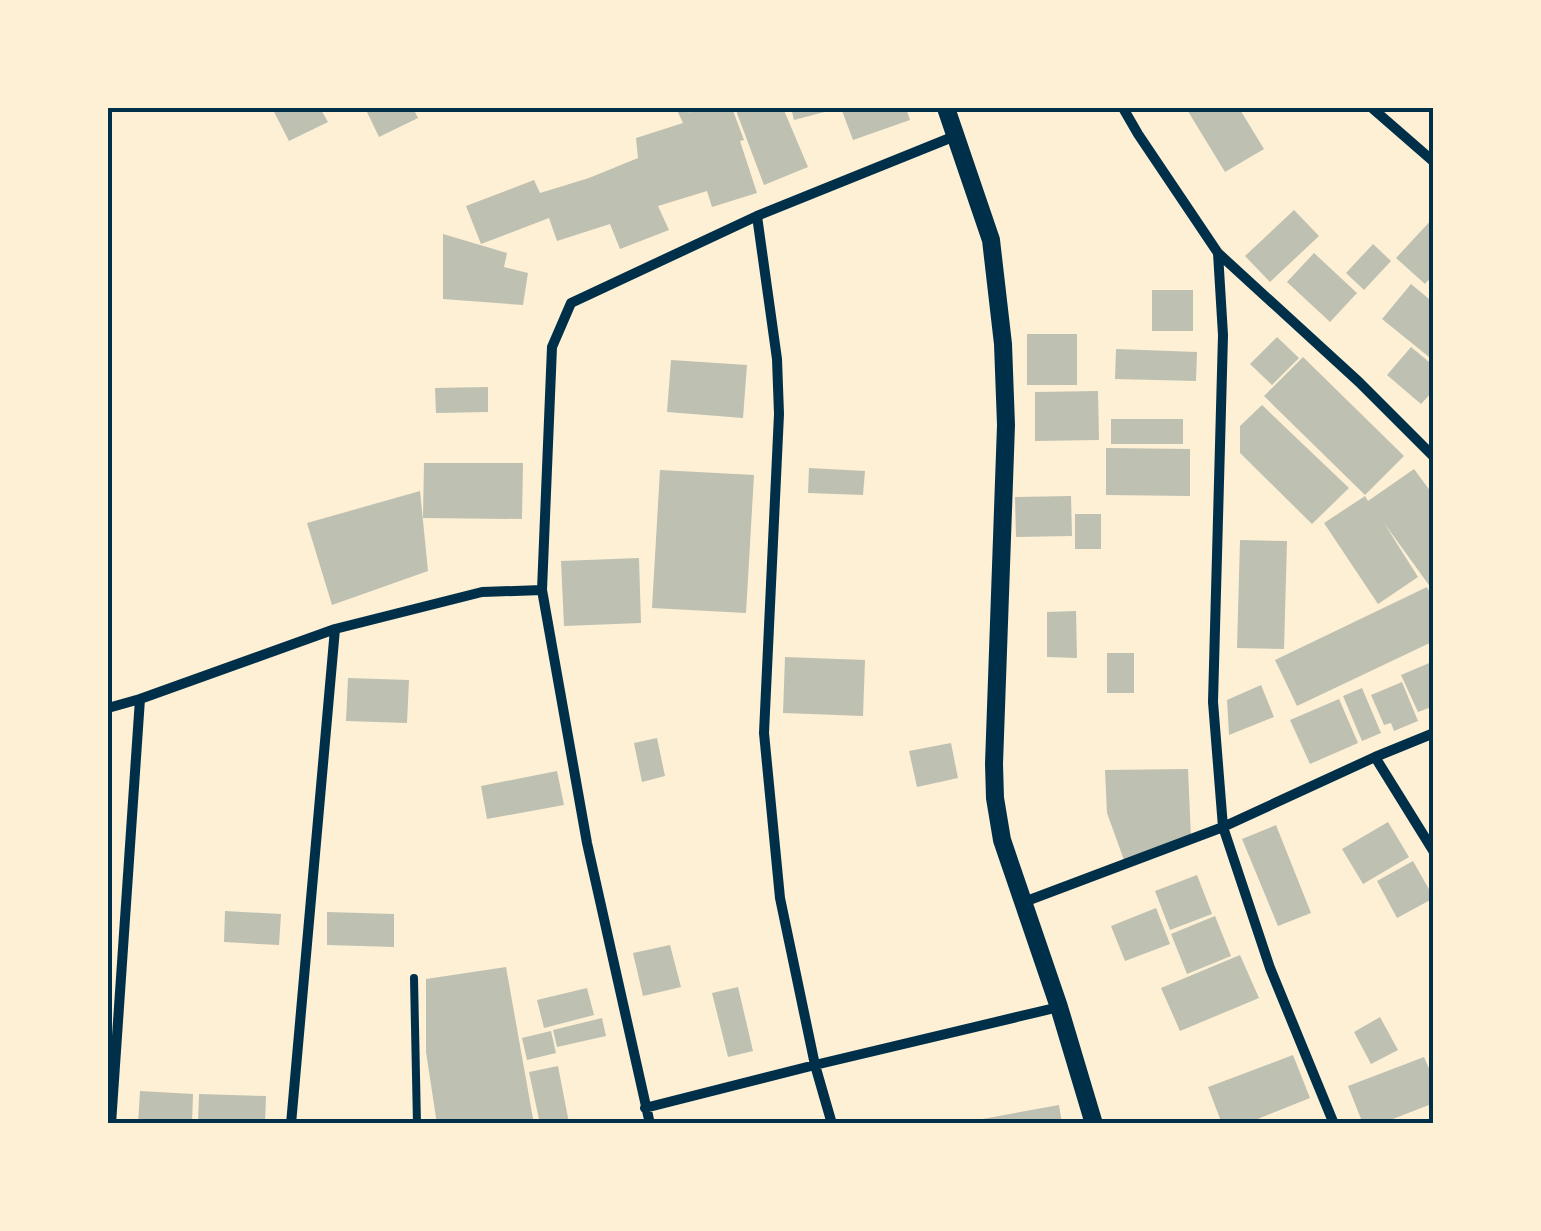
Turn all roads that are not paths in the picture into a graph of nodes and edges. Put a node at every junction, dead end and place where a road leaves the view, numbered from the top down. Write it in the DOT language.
graph roads {
  1 [pos="946,108"];
  2 [pos="1123,108"];
  3 [pos="1372,108"];
  4 [pos="955,136"];
  5 [pos="1434,162"];
  6 [pos="757,216"];
  7 [pos="1218,253"];
  8 [pos="1434,457"];
  9 [pos="542,590"];
  10 [pos="335,629"];
  11 [pos="140,699"];
  12 [pos="108,708"];
  13 [pos="1434,733"];
  14 [pos="1375,757"];
  15 [pos="1223,827"];
  16 [pos="1434,852"];
  17 [pos="1024,902"];
  18 [pos="414,978"];
  19 [pos="1059,1008"];
  20 [pos="816,1065"];
  21 [pos="645,1108"];
  22 [pos="1334,1123"];
  23 [pos="111,1124"];
  24 [pos="291,1124"];
  25 [pos="417,1124"];
  26 [pos="650,1124"];
  27 [pos="832,1124"];
  28 [pos="1094,1124"];
  1 -- 4 [label="street"];
  2 -- 7 [label="street"];
  3 -- 5 [label="street"];
  4 -- 6 [label="street"];
  4 -- 17 [label="street"];
  6 -- 9 [label="street"];
  6 -- 20 [label="street"];
  7 -- 8 [label="street"];
  7 -- 15 [label="street"];
  9 -- 10 [label="street"];
  9 -- 21 [label="street"];
  10 -- 11 [label="street"];
  10 -- 24 [label="street"];
  11 -- 12 [label="street"];
  11 -- 23 [label="street"];
  13 -- 14 [label="street"];
  14 -- 15 [label="street"];
  14 -- 16 [label="street"];
  15 -- 17 [label="street"];
  15 -- 22 [label="street"];
  17 -- 19 [label="street"];
  18 -- 25 [label="lane"];
  19 -- 20 [label="street"];
  19 -- 28 [label="street"];
  20 -- 21 [label="street"];
  20 -- 27 [label="street"];
  21 -- 26 [label="street"];
}
